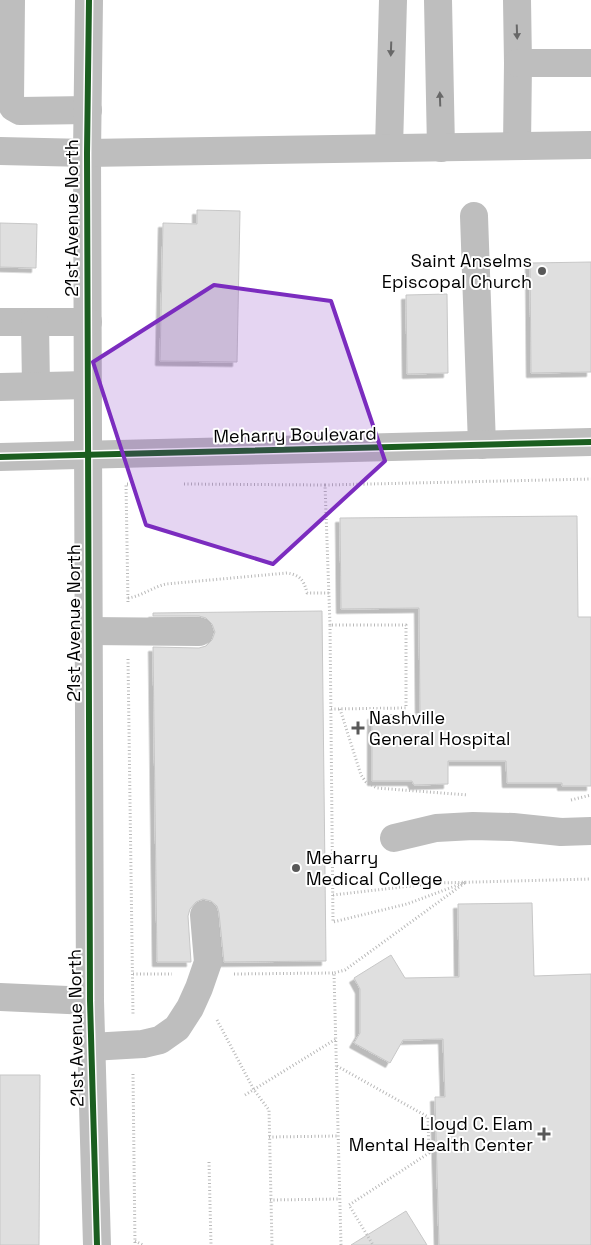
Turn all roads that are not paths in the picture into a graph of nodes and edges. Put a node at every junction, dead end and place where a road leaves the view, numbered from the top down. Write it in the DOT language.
graph roads {
  1 [pos="12,0"];
  2 [pos="89,0"];
  3 [pos="393,0"];
  4 [pos="438,0"];
  5 [pos="517,0"];
  6 [pos="518,63"];
  7 [pos="591,63"];
  8 [pos="88,110"];
  9 [pos="591,145"];
  10 [pos="517,146"];
  11 [pos="389,148"];
  12 [pos="441,148"];
  13 [pos="0,151"];
  14 [pos="87,153"];
  15 [pos="474,216"];
  16 [pos="0,322"];
  17 [pos="88,322"];
  18 [pos="35,323"];
  19 [pos="88,385"];
  20 [pos="36,386"];
  21 [pos="0,387"];
  22 [pos="591,442"];
  23 [pos="482,445"];
  24 [pos="88,455"];
  25 [pos="0,457"];
  26 [pos="89,631"];
  27 [pos="199,632"];
  28 [pos="591,831"];
  29 [pos="394,838"];
  30 [pos="204,915"];
  31 [pos="0,997"];
  32 [pos="90,1001"];
  33 [pos="91,1047"];
  34 [pos="97,1245"];
  1 -- 8 [label="street"];
  2 -- 8 [label="street, 21st Avenue North"];
  3 -- 11 [label="street, one-way"];
  12 -- 4 [label="street, one-way"];
  5 -- 6 [label="street, one-way"];
  6 -- 7 [label="street"];
  6 -- 10 [label="street"];
  8 -- 14 [label="street, 21st Avenue North"];
  9 -- 10 [label="street"];
  10 -- 12 [label="street"];
  11 -- 12 [label="street"];
  11 -- 14 [label="street"];
  13 -- 14 [label="street"];
  14 -- 17 [label="street, 21st Avenue North"];
  15 -- 23 [label="street"];
  16 -- 18 [label="street"];
  17 -- 18 [label="street"];
  17 -- 19 [label="street, 21st Avenue North"];
  18 -- 20 [label="street"];
  19 -- 20 [label="street"];
  19 -- 24 [label="street, 21st Avenue North"];
  20 -- 21 [label="street"];
  22 -- 23 [label="street, Meharry Boulevard"];
  23 -- 24 [label="street, Meharry Boulevard"];
  24 -- 25 [label="street, Meharry Boulevard"];
  24 -- 26 [label="street, 21st Avenue North"];
  26 -- 27 [label="street"];
  26 -- 32 [label="street, 21st Avenue North"];
  28 -- 29 [label="street"];
  30 -- 33 [label="street"];
  31 -- 32 [label="street"];
  32 -- 33 [label="street, 21st Avenue North"];
  33 -- 34 [label="street, 21st Avenue North"];
}
